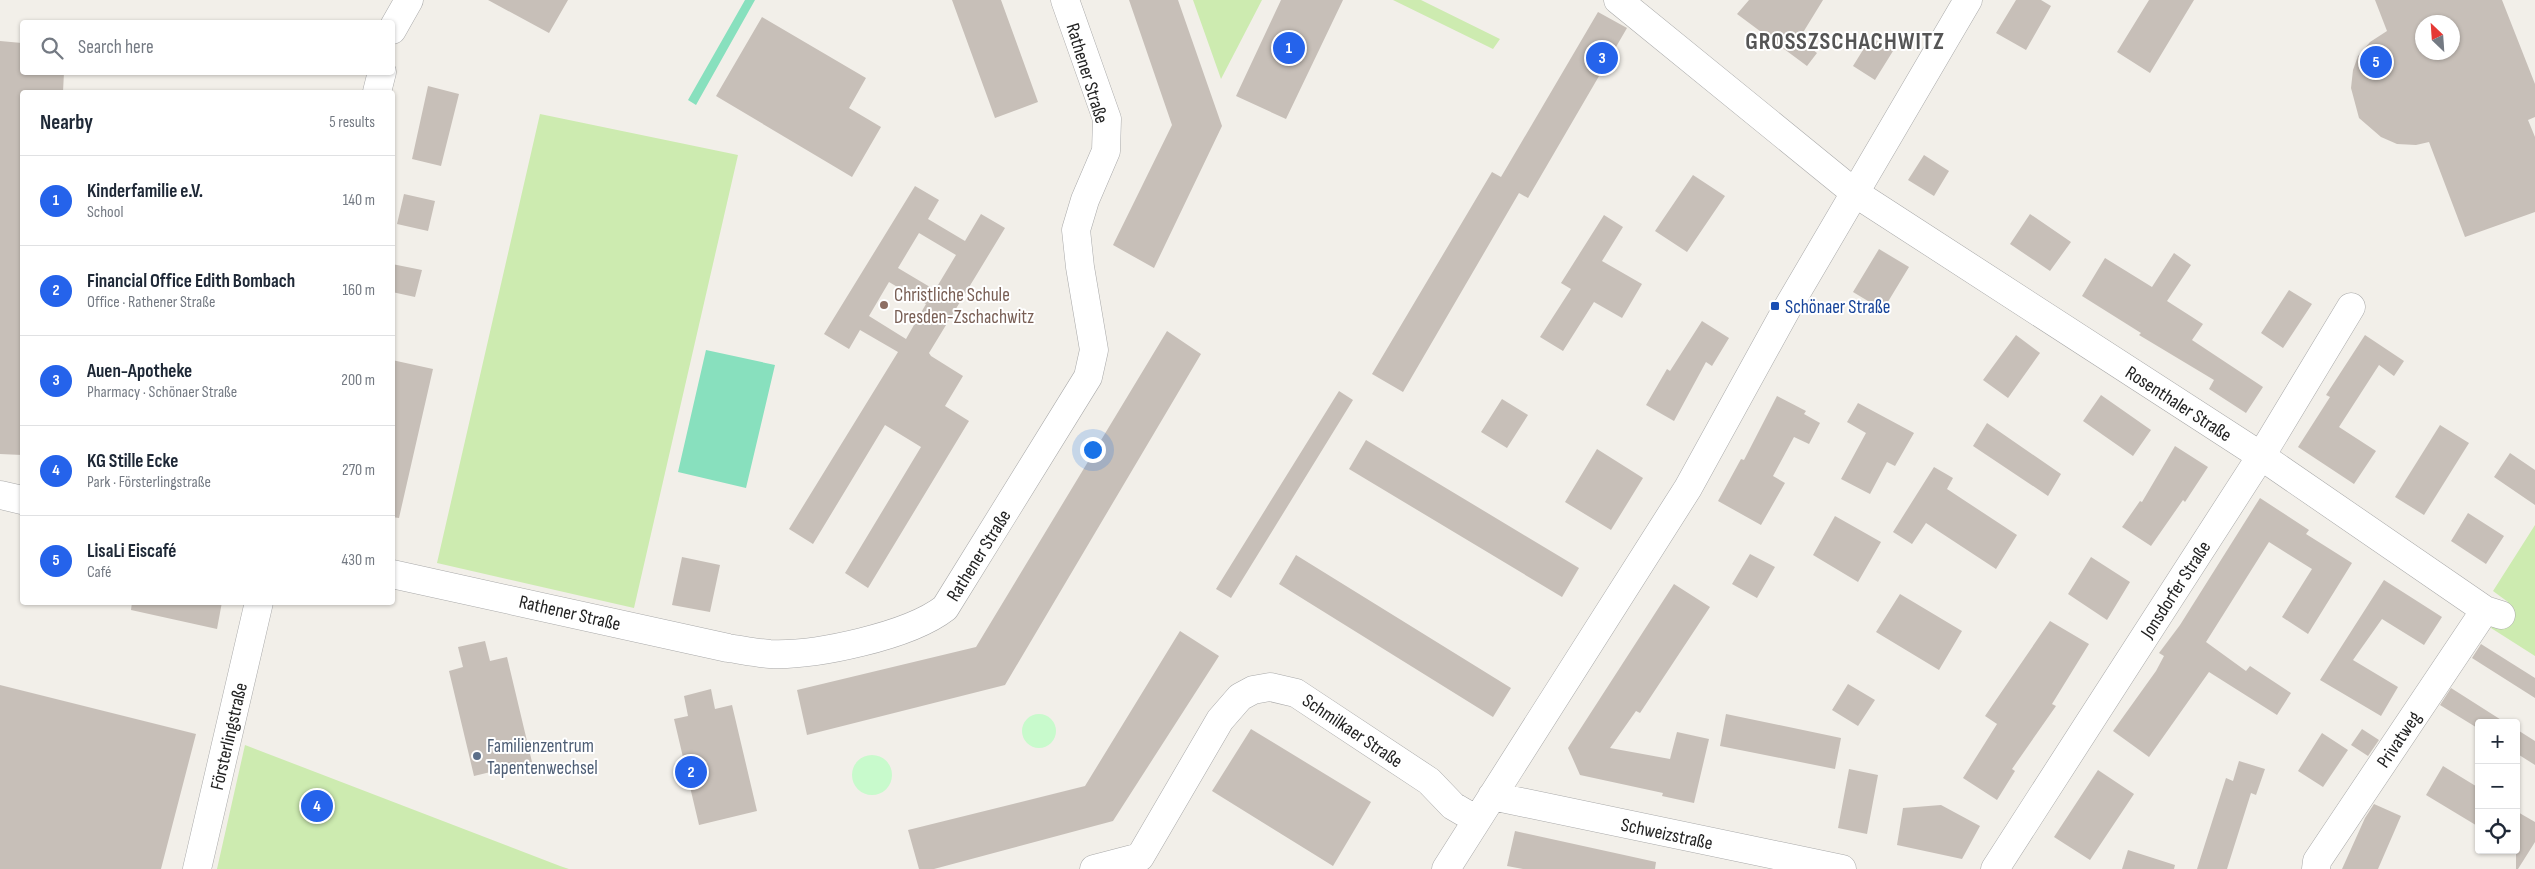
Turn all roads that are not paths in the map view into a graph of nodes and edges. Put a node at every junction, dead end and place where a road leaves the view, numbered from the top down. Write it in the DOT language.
graph roads {
  1 [pos="410,0"];
  2 [pos="1065,0"];
  3 [pos="1618,0"];
  4 [pos="1968,0"];
  5 [pos="395,25"];
  6 [pos="381,75"];
  7 [pos="378,90"];
  8 [pos="1856,193"];
  9 [pos="2351,307"];
  10 [pos="2261,456"];
  11 [pos="0,495"];
  12 [pos="20,500"];
  13 [pos="395,575"];
  14 [pos="258,605"];
  15 [pos="2493,612"];
  16 [pos="1492,796"];
  17 [pos="1477,820"];
  18 [pos="197,869"];
  19 [pos="1094,869"];
  20 [pos="1446,869"];
  21 [pos="1842,869"];
  22 [pos="1995,869"];
  23 [pos="2316,869"];
  1 -- 5 [label="street"];
  2 -- 13 [label="street, Rathener Straße"];
  3 -- 8 [label="street"];
  4 -- 8 [label="street"];
  6 -- 7 [label="street"];
  8 -- 10 [label="street, Rosenthaler Straße"];
  8 -- 16 [label="street"];
  9 -- 10 [label="street, Jonsdorfer Straße"];
  10 -- 15 [label="street, Rosenthaler Straße"];
  10 -- 22 [label="street, Jonsdorfer Straße"];
  11 -- 12 [label="street"];
  14 -- 18 [label="street, Försterlingstraße"];
  15 -- 23 [label="street, Privatweg"];
  16 -- 17 [label="street"];
  16 -- 21 [label="street, Schweizstraße"];
  17 -- 19 [label="street, Schmilkaer Straße"];
  17 -- 20 [label="street"];
}
